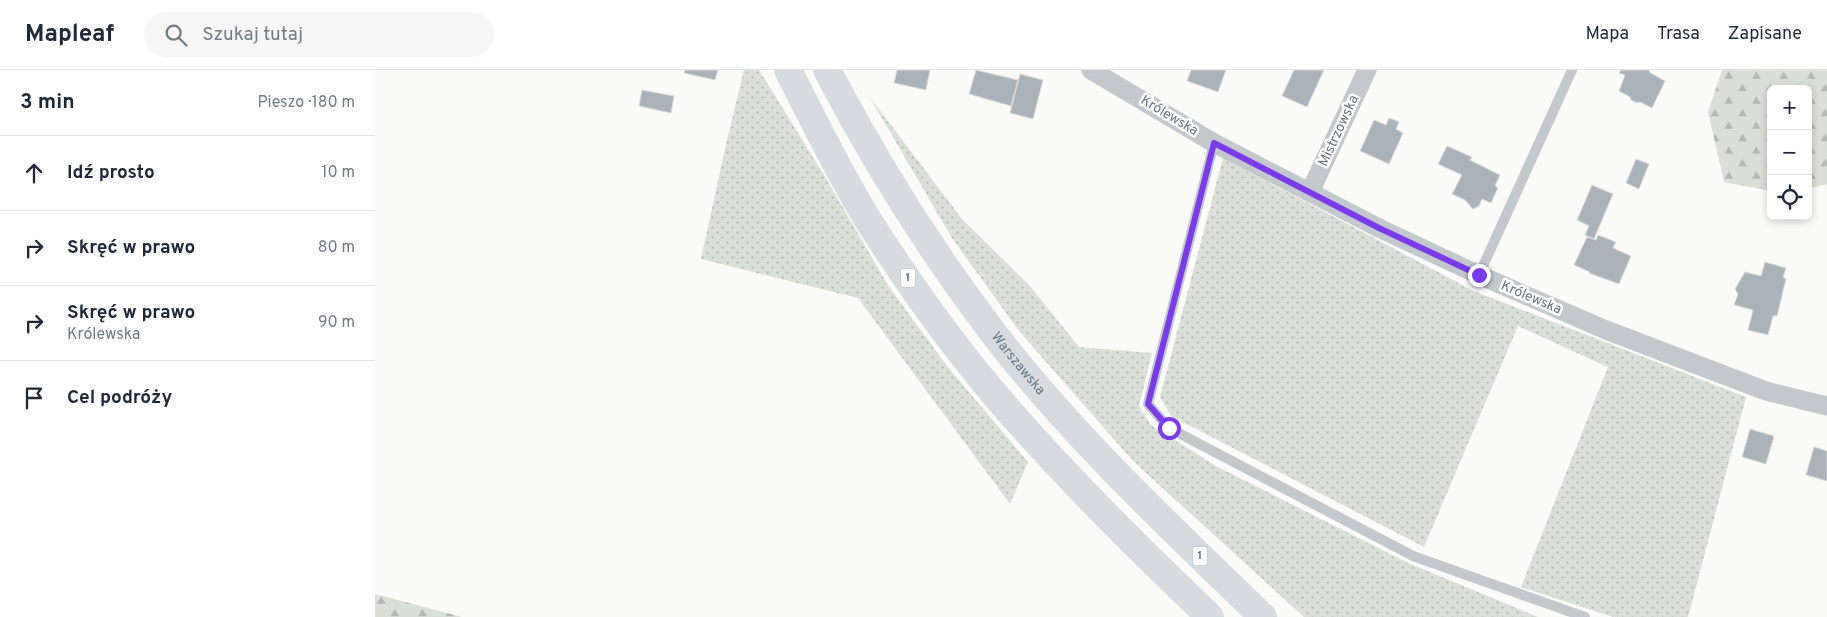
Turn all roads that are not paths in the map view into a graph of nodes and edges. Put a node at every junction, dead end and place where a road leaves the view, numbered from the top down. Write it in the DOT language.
graph roads {
  1 [pos="787,70"];
  2 [pos="827,70"];
  3 [pos="1091,70"];
  4 [pos="1367,70"];
  5 [pos="1572,70"];
  6 [pos="1214,143"];
  7 [pos="1310,192"];
  8 [pos="1479,275"];
  9 [pos="1827,406"];
  10 [pos="1210,617"];
  11 [pos="1263,617"];
  12 [pos="1585,617"];
  1 -- 10 [label="main road, 1"];
  2 -- 11 [label="main road, Warszawska / 1"];
  3 -- 6 [label="street, Królewska"];
  4 -- 7 [label="street, Mistrzowska"];
  5 -- 8 [label="lane"];
  6 -- 7 [label="street, Królewska"];
  6 -- 12 [label="lane"];
  7 -- 8 [label="street, Królewska"];
  8 -- 9 [label="street, Królewska"];
}
